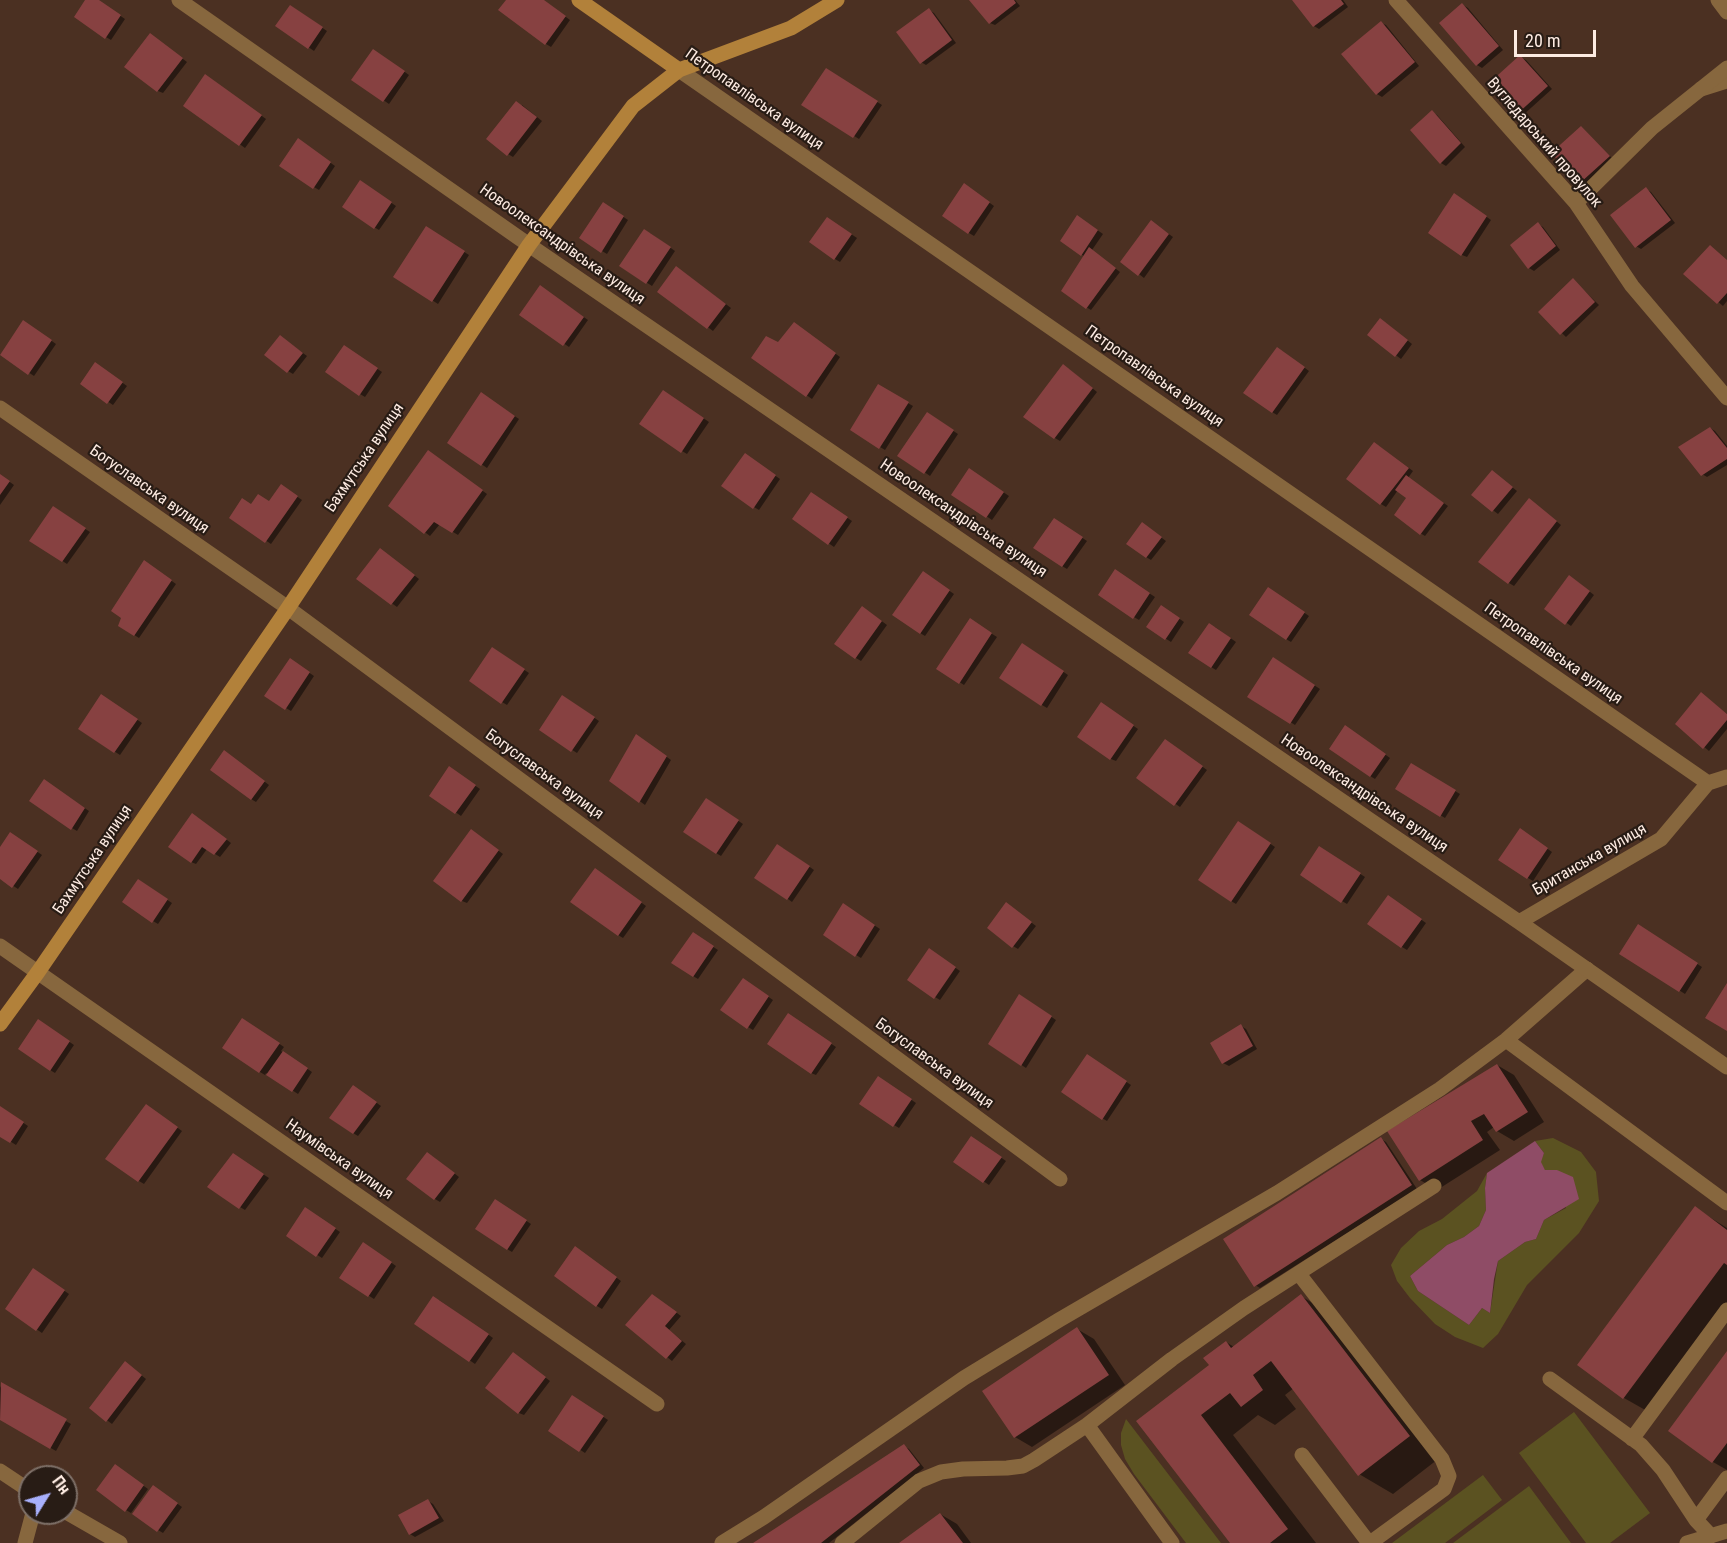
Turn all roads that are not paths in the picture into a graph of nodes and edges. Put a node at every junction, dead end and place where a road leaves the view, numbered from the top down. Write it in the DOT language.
graph roads {
  1 [pos="179,0"];
  2 [pos="579,0"];
  3 [pos="837,0"];
  4 [pos="1396,0"];
  5 [pos="1718,0"];
  6 [pos="1727,12"];
  7 [pos="1727,68"];
  8 [pos="679,70"];
  9 [pos="1727,81"];
  10 [pos="1701,89"];
  11 [pos="1576,203"];
  12 [pos="529,244"];
  13 [pos="1727,398"];
  14 [pos="0,408"];
  15 [pos="288,608"];
  16 [pos="1727,777"];
  17 [pos="1708,783"];
  18 [pos="1519,922"];
  19 [pos="0,946"];
  20 [pos="1587,969"];
  21 [pos="38,972"];
  22 [pos="0,1024"];
  23 [pos="1506,1040"];
  24 [pos="1727,1067"];
  25 [pos="1060,1179"];
  26 [pos="1434,1186"];
  27 [pos="1727,1203"];
  28 [pos="1299,1274"];
  29 [pos="1727,1310"];
  30 [pos="1550,1379"];
  31 [pos="657,1404"];
  32 [pos="1087,1425"];
  33 [pos="1632,1439"];
  34 [pos="1302,1455"];
  35 [pos="0,1471"];
  36 [pos="1727,1478"];
  37 [pos="18,1483"];
  38 [pos="78,1519"];
  39 [pos="1696,1520"];
  40 [pos="30,1525"];
  41 [pos="1727,1531"];
  42 [pos="1711,1536"];
  43 [pos="25,1543"];
  44 [pos="120,1543"];
  45 [pos="722,1543"];
  46 [pos="842,1543"];
  47 [pos="1172,1543"];
  48 [pos="1370,1543"];
  49 [pos="1687,1543"];
  1 -- 12 [label="street, Новоолександрівська вулиця"];
  2 -- 8 [label="street, Петропавлівська вулиця"];
  3 -- 8 [label="street, Бахмутська вулиця"];
  4 -- 11 [label="street, Вугледарський провулок"];
  5 -- 6 [label="street"];
  7 -- 10 [label="street"];
  8 -- 12 [label="street, Бахмутська вулиця"];
  8 -- 17 [label="street, Петропавлівська вулиця"];
  9 -- 10 [label="street"];
  10 -- 11 [label="street"];
  11 -- 13 [label="street, Вугледарський провулок"];
  12 -- 15 [label="street, Бахмутська вулиця"];
  12 -- 18 [label="street, Новоолександрівська вулиця"];
  14 -- 15 [label="street, Богуславська вулиця"];
  15 -- 21 [label="street, Бахмутська вулиця"];
  15 -- 25 [label="street, Богуславська вулиця"];
  16 -- 17 [label="street"];
  17 -- 18 [label="street, Британська вулиця"];
  18 -- 20 [label="street, Новоолександрівська вулиця"];
  19 -- 21 [label="street, Наумівська вулиця"];
  20 -- 23 [label="street"];
  20 -- 24 [label="street, Новоолександрівська вулиця"];
  21 -- 22 [label="street, Бахмутська вулиця"];
  21 -- 31 [label="street, Наумівська вулиця"];
  23 -- 27 [label="street"];
  23 -- 45 [label="street"];
  26 -- 28 [label="street"];
  28 -- 32 [label="street"];
  28 -- 48 [label="street"];
  29 -- 33 [label="street"];
  30 -- 33 [label="street"];
  32 -- 46 [label="street"];
  32 -- 47 [label="street"];
  33 -- 39 [label="street"];
  34 -- 48 [label="street"];
  35 -- 37 [label="street"];
  36 -- 39 [label="street"];
  38 -- 44 [label="street"];
  39 -- 42 [label="street"];
  40 -- 43 [label="street"];
  41 -- 42 [label="street"];
  42 -- 49 [label="street"];
}
